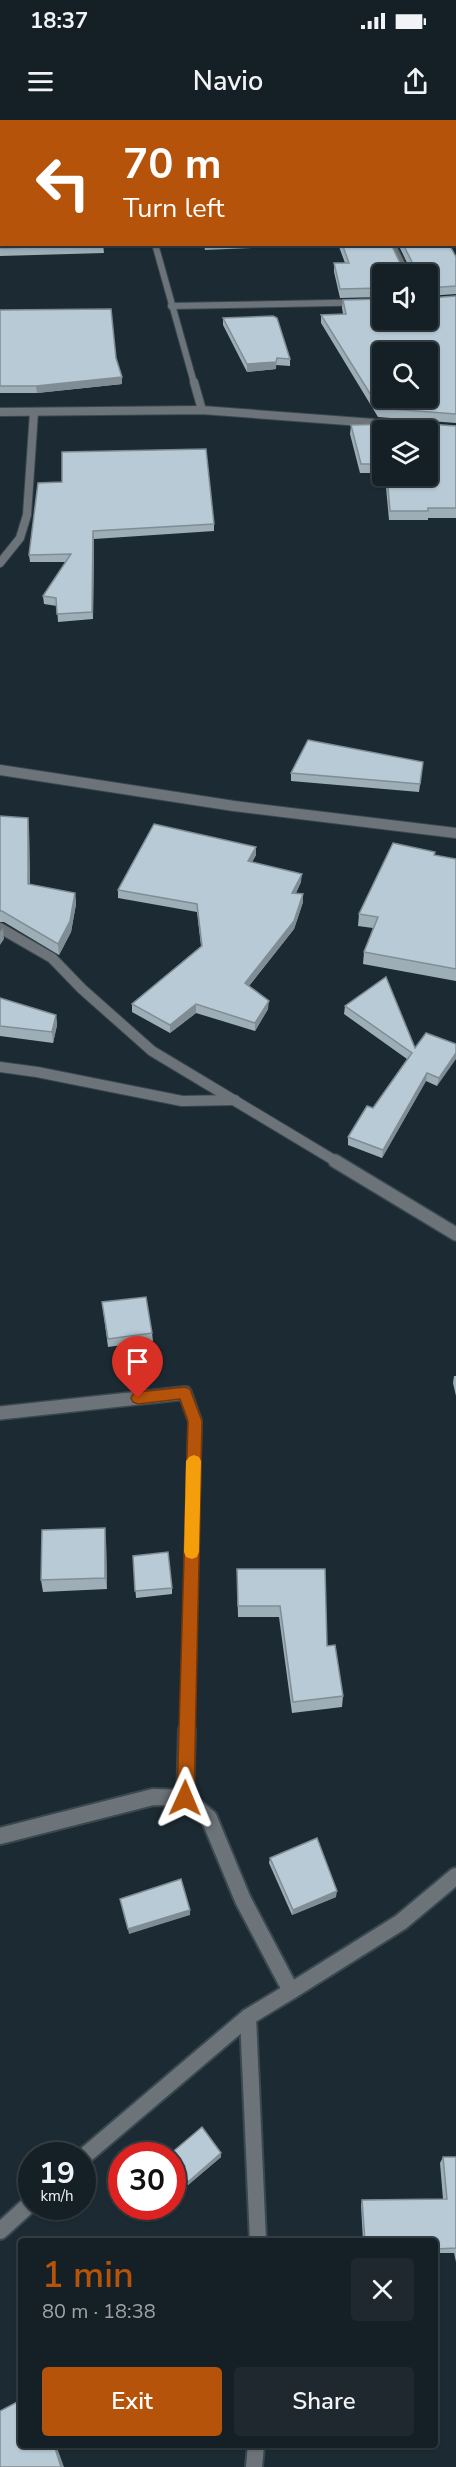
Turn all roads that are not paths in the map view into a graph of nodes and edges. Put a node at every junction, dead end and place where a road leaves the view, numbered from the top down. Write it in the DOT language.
graph roads {
  1 [pos="156,246"];
  2 [pos="393,246"];
  3 [pos="402,264"];
  4 [pos="372,302"];
  5 [pos="171,306"];
  6 [pos="202,410"];
  7 [pos="34,411"];
  8 [pos="0,412"];
  9 [pos="372,422"];
  10 [pos="0,563"];
  11 [pos="0,770"];
  12 [pos="456,833"];
  13 [pos="0,928"];
  14 [pos="0,1067"];
  15 [pos="236,1100"];
  16 [pos="456,1234"];
  17 [pos="0,1413"];
  18 [pos="185,1798"];
  19 [pos="0,1836"];
  20 [pos="456,1876"];
  21 [pos="291,1992"];
  22 [pos="248,2017"];
  23 [pos="96,2146"];
  24 [pos="18,2214"];
  25 [pos="0,2230"];
  26 [pos="258,2238"];
  27 [pos="256,2448"];
  28 [pos="254,2467"];
  1 -- 5 [label="street"];
  2 -- 3 [label="street"];
  4 -- 5 [label="street"];
  5 -- 6 [label="street"];
  6 -- 7 [label="street"];
  6 -- 9 [label="street"];
  7 -- 8 [label="street"];
  7 -- 10 [label="street"];
  11 -- 12 [label="street"];
  13 -- 15 [label="street"];
  14 -- 15 [label="street"];
  15 -- 16 [label="street"];
  17 -- 18 [label="street"];
  18 -- 19 [label="street"];
  18 -- 21 [label="street"];
  20 -- 21 [label="street"];
  21 -- 22 [label="street"];
  22 -- 23 [label="street"];
  22 -- 26 [label="street"];
  24 -- 25 [label="street"];
  27 -- 28 [label="street"];
}
